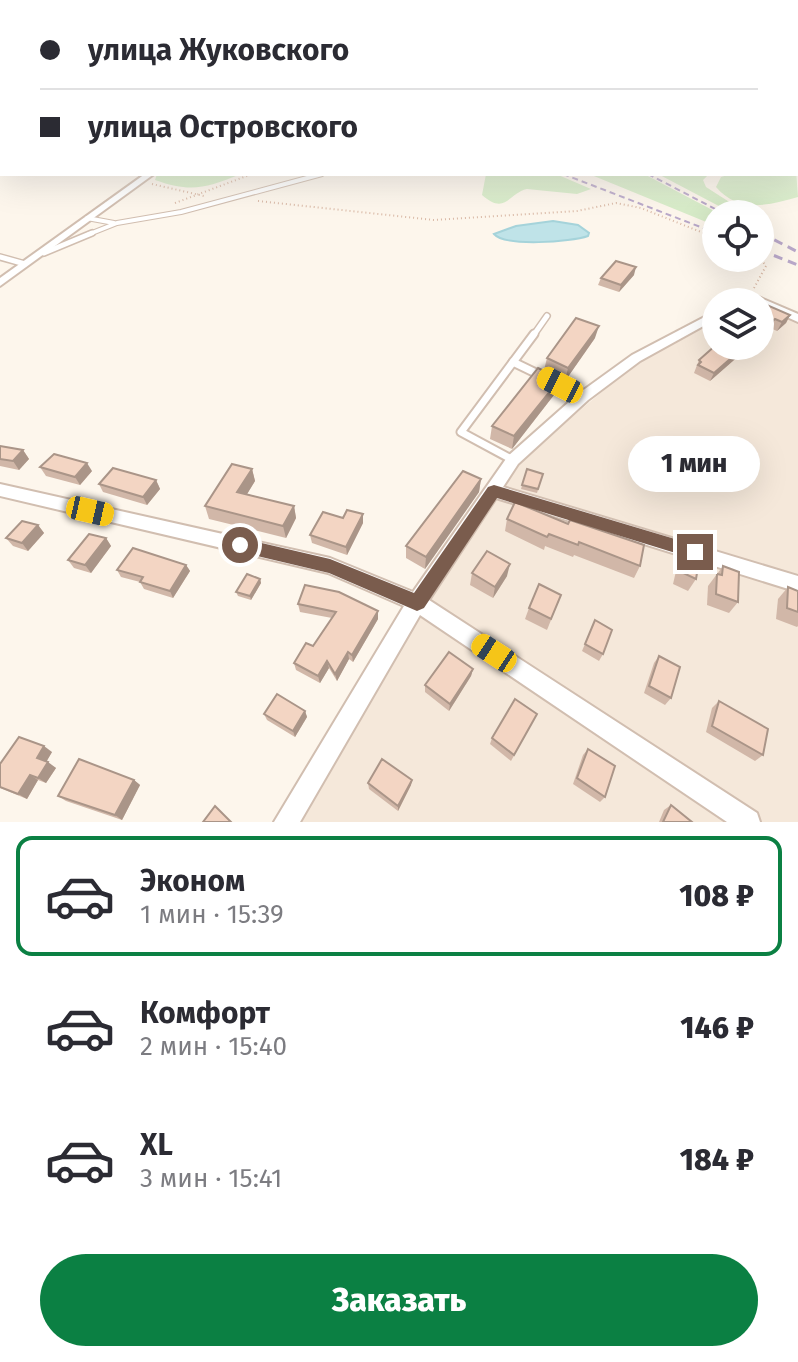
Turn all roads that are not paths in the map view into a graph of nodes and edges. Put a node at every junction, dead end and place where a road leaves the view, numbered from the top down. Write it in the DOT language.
graph roads {
  1 [pos="147,176"];
  2 [pos="314,176"];
  3 [pos="87,218"];
  4 [pos="117,223"];
  5 [pos="0,257"];
  6 [pos="29,261"];
  7 [pos="2,280"];
  8 [pos="774,310"];
  9 [pos="547,316"];
  10 [pos="798,318"];
  11 [pos="702,322"];
  12 [pos="513,362"];
  13 [pos="583,397"];
  14 [pos="513,460"];
  15 [pos="0,490"];
  16 [pos="494,491"];
  17 [pos="798,584"];
  18 [pos="417,602"];
  19 [pos="286,822"];
  20 [pos="748,822"];
  1 -- 3 [label="street"];
  2 -- 4 [label="lane"];
  3 -- 4 [label="lane"];
  3 -- 6 [label="street"];
  4 -- 6 [label="lane"];
  5 -- 6 [label="lane"];
  6 -- 7 [label="street"];
  8 -- 10 [label="street"];
  9 -- 12 [label="lane"];
  11 -- 13 [label="street"];
  12 -- 13 [label="lane"];
  12 -- 14 [label="lane"];
  13 -- 14 [label="street"];
  14 -- 16 [label="street"];
  15 -- 18 [label="street"];
  16 -- 17 [label="street"];
  16 -- 18 [label="street"];
  18 -- 19 [label="street"];
  18 -- 20 [label="street"];
}
